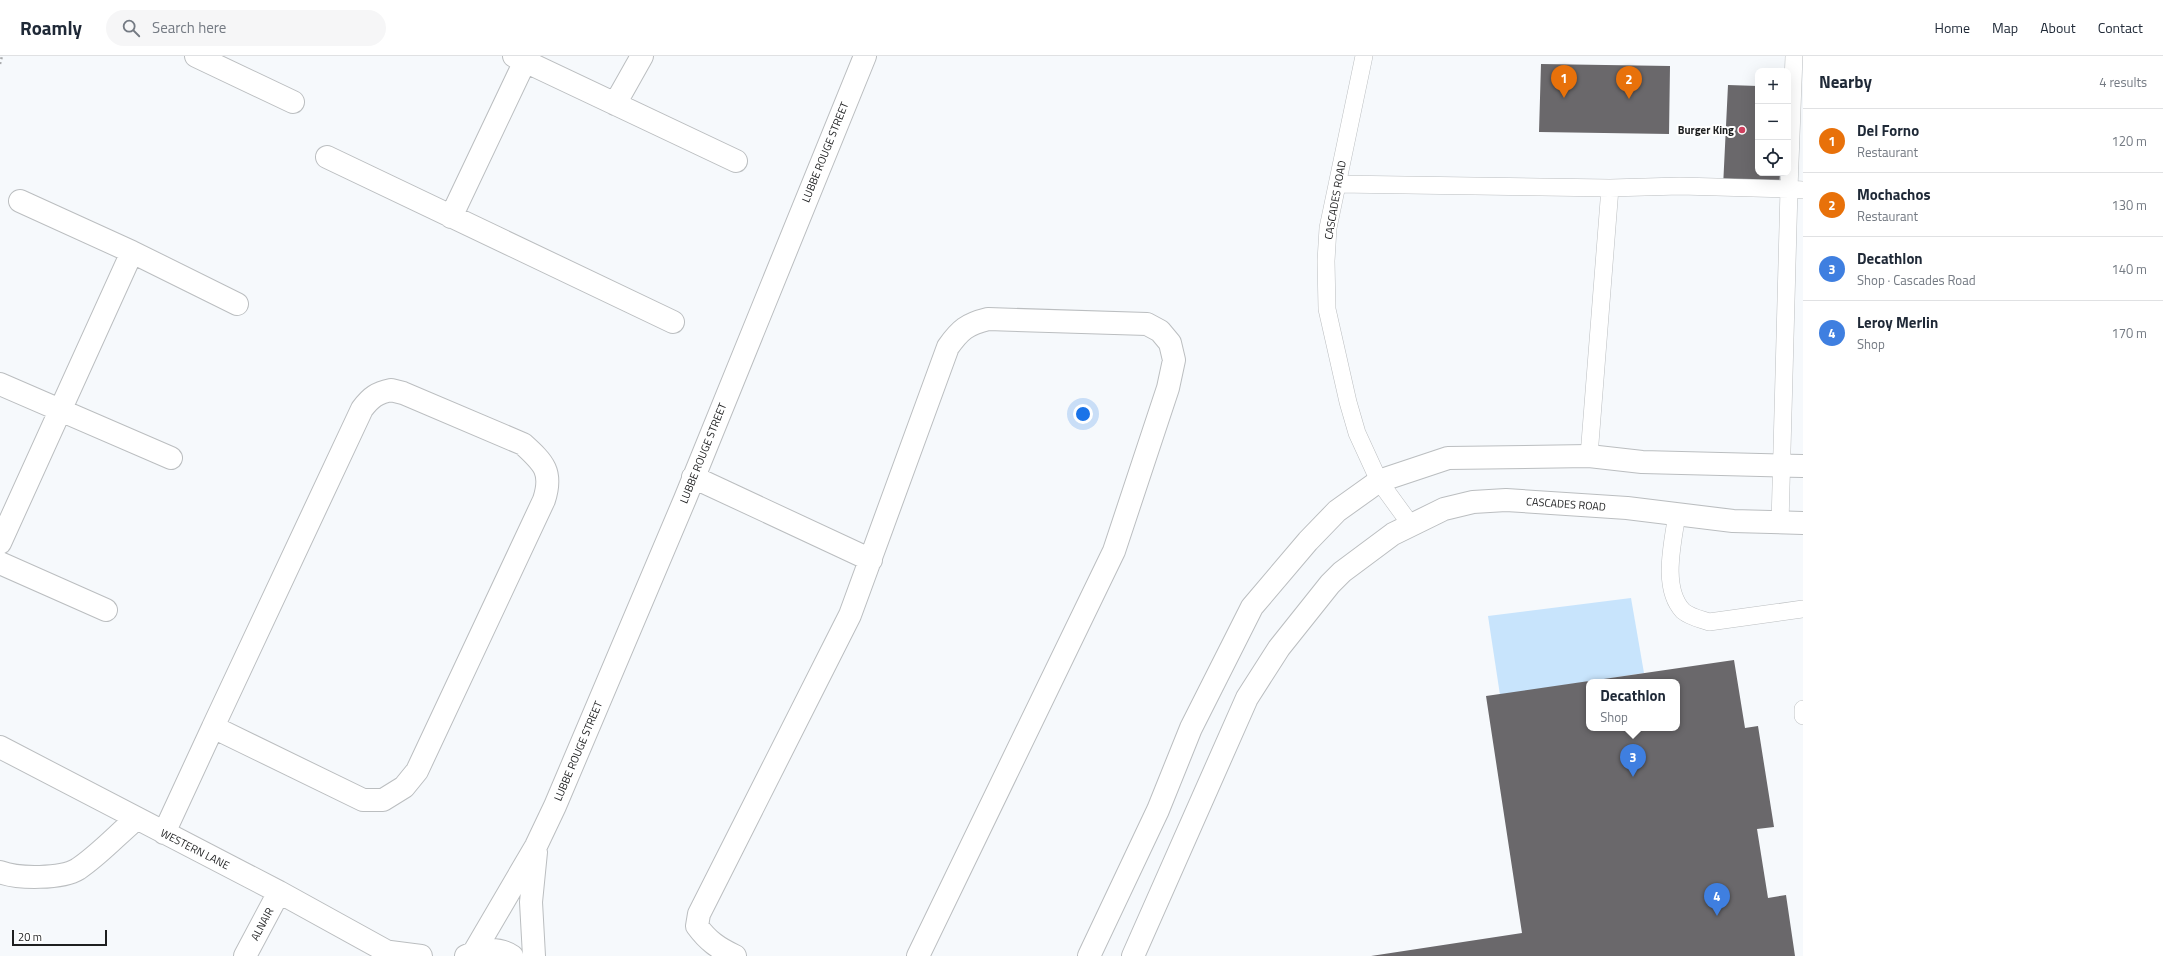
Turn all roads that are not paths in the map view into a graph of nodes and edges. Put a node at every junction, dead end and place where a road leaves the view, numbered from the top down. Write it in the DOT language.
graph roads {
  1 [pos="196,56"];
  2 [pos="642,56"];
  3 [pos="865,56"];
  4 [pos="1364,56"];
  5 [pos="1794,56"];
  6 [pos="520,59"];
  7 [pos="293,102"];
  8 [pos="616,104"];
  9 [pos="327,157"];
  10 [pos="736,161"];
  11 [pos="1337,184"];
  12 [pos="1610,188"];
  13 [pos="1796,190"];
  14 [pos="20,201"];
  15 [pos="451,216"];
  16 [pos="132,252"];
  17 [pos="237,304"];
  18 [pos="673,322"];
  19 [pos="0,384"];
  20 [pos="61,411"];
  21 [pos="1589,456"];
  22 [pos="171,458"];
  23 [pos="1793,465"];
  24 [pos="693,478"];
  25 [pos="1379,481"];
  26 [pos="1677,514"];
  27 [pos="1803,523"];
  28 [pos="1780,524"];
  29 [pos="1411,525"];
  30 [pos="0,543"];
  31 [pos="871,560"];
  32 [pos="0,563"];
  33 [pos="1803,609"];
  34 [pos="106,610"];
  35 [pos="1803,709"];
  36 [pos="1803,716"];
  37 [pos="213,727"];
  38 [pos="0,747"];
  39 [pos="136,819"];
  40 [pos="164,833"];
  41 [pos="536,846"];
  42 [pos="0,872"];
  43 [pos="279,892"];
  44 [pos="392,954"];
  45 [pos="470,954"];
  46 [pos="245,956"];
  47 [pos="421,956"];
  48 [pos="512,956"];
  49 [pos="534,956"];
  50 [pos="735,956"];
  51 [pos="918,956"];
  52 [pos="1089,956"];
  53 [pos="1133,956"];
  1 -- 7 [label="street"];
  2 -- 8 [label="street"];
  3 -- 24 [label="street, LUBBE ROUGE STREET"];
  4 -- 11 [label="lane, CASCADES ROAD"];
  5 -- 13 [label="lane"];
  6 -- 8 [label="street"];
  6 -- 15 [label="street"];
  8 -- 10 [label="street"];
  9 -- 15 [label="street"];
  11 -- 12 [label="lane"];
  11 -- 25 [label="lane, CASCADES ROAD"];
  12 -- 13 [label="lane"];
  12 -- 21 [label="lane"];
  13 -- 23 [label="lane"];
  14 -- 16 [label="street"];
  15 -- 18 [label="street"];
  16 -- 17 [label="street"];
  16 -- 20 [label="street"];
  19 -- 20 [label="street"];
  20 -- 22 [label="street"];
  20 -- 30 [label="street"];
  21 -- 23 [label="street"];
  21 -- 25 [label="street"];
  23 -- 28 [label="lane"];
  24 -- 31 [label="street"];
  24 -- 41 [label="street, LUBBE ROUGE STREET"];
  25 -- 29 [label="lane, CASCADES ROAD"];
  25 -- 52 [label="street"];
  26 -- 28 [label="street, CASCADES ROAD"];
  26 -- 29 [label="street, CASCADES ROAD"];
  26 -- 33 [label="lane"];
  27 -- 28 [label="street, CASCADES ROAD"];
  29 -- 53 [label="street"];
  31 -- 50 [label="street"];
  31 -- 51 [label="street"];
  32 -- 34 [label="street"];
  35 -- 36 [label="lane"];
  37 -- 37 [label="street"];
  37 -- 40 [label="street"];
  38 -- 39 [label="street, WESTERN LANE"];
  39 -- 40 [label="street, WESTERN LANE"];
  39 -- 42 [label="street"];
  40 -- 43 [label="street, WESTERN LANE"];
  41 -- 45 [label="street, LUBBE ROUGE STREET"];
  41 -- 49 [label="street, LUBBE ROUGE STREET"];
  43 -- 44 [label="street, WESTERN LANE"];
  43 -- 46 [label="street, ALNAIR"];
  44 -- 47 [label="street, WESTERN LANE"];
  45 -- 48 [label="street"];
}
